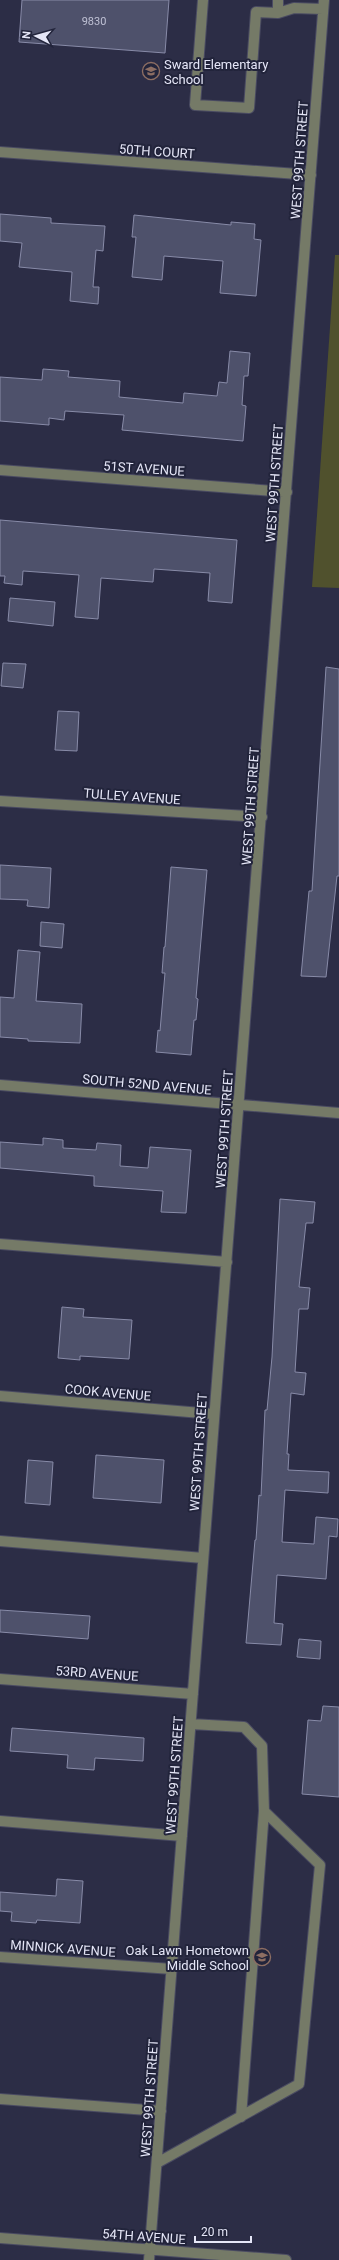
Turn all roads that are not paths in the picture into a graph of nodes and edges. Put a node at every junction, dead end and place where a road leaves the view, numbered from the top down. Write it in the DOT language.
graph roads {
  1 [pos="203,0"];
  2 [pos="278,0"];
  3 [pos="323,4"];
  4 [pos="278,13"];
  5 [pos="0,152"];
  6 [pos="311,175"];
  7 [pos="0,470"];
  8 [pos="287,492"];
  9 [pos="0,800"];
  10 [pos="262,817"];
  11 [pos="0,1084"];
  12 [pos="238,1105"];
  13 [pos="339,1113"];
  14 [pos="0,1244"];
  15 [pos="227,1262"];
  16 [pos="0,1396"];
  17 [pos="213,1414"];
  18 [pos="0,1541"];
  19 [pos="203,1558"];
  20 [pos="0,1679"];
  21 [pos="193,1694"];
  22 [pos="191,1724"];
  23 [pos="264,1811"];
  24 [pos="0,1821"];
  25 [pos="182,1836"];
  26 [pos="0,1957"];
  27 [pos="172,1969"];
  28 [pos="0,2099"];
  29 [pos="161,2111"];
  30 [pos="241,2117"];
  31 [pos="157,2163"];
  32 [pos="0,2238"];
  33 [pos="150,2255"];
  34 [pos="286,2260"];
  1 -- 4 [label="street"];
  2 -- 4 [label="street"];
  3 -- 4 [label="street"];
  3 -- 6 [label="street, WEST 99TH STREET"];
  5 -- 6 [label="street, 50TH COURT"];
  6 -- 8 [label="street, WEST 99TH STREET"];
  7 -- 8 [label="street, 51ST AVENUE"];
  8 -- 10 [label="street, WEST 99TH STREET"];
  9 -- 10 [label="street, TULLEY AVENUE"];
  10 -- 12 [label="street, WEST 99TH STREET"];
  11 -- 12 [label="street, SOUTH 52ND AVENUE"];
  12 -- 13 [label="street, SOUTH 52ND AVENUE"];
  12 -- 15 [label="street, WEST 99TH STREET"];
  14 -- 15 [label="street"];
  15 -- 17 [label="street, WEST 99TH STREET"];
  16 -- 17 [label="street, COOK AVENUE"];
  17 -- 19 [label="street, WEST 99TH STREET"];
  18 -- 19 [label="street"];
  19 -- 21 [label="street, WEST 99TH STREET"];
  20 -- 21 [label="street, 53RD AVENUE"];
  21 -- 22 [label="street, WEST 99TH STREET"];
  22 -- 23 [label="street"];
  22 -- 25 [label="street, WEST 99TH STREET"];
  23 -- 30 [label="street"];
  23 -- 30 [label="street"];
  24 -- 25 [label="street"];
  25 -- 27 [label="street, WEST 99TH STREET"];
  26 -- 27 [label="street, MINNICK AVENUE"];
  27 -- 29 [label="street, WEST 99TH STREET"];
  28 -- 29 [label="street"];
  29 -- 31 [label="street, WEST 99TH STREET"];
  30 -- 31 [label="street"];
  31 -- 33 [label="street, WEST 99TH STREET"];
  32 -- 33 [label="street, 54TH AVENUE"];
  33 -- 34 [label="street, 54TH AVENUE"];
}
